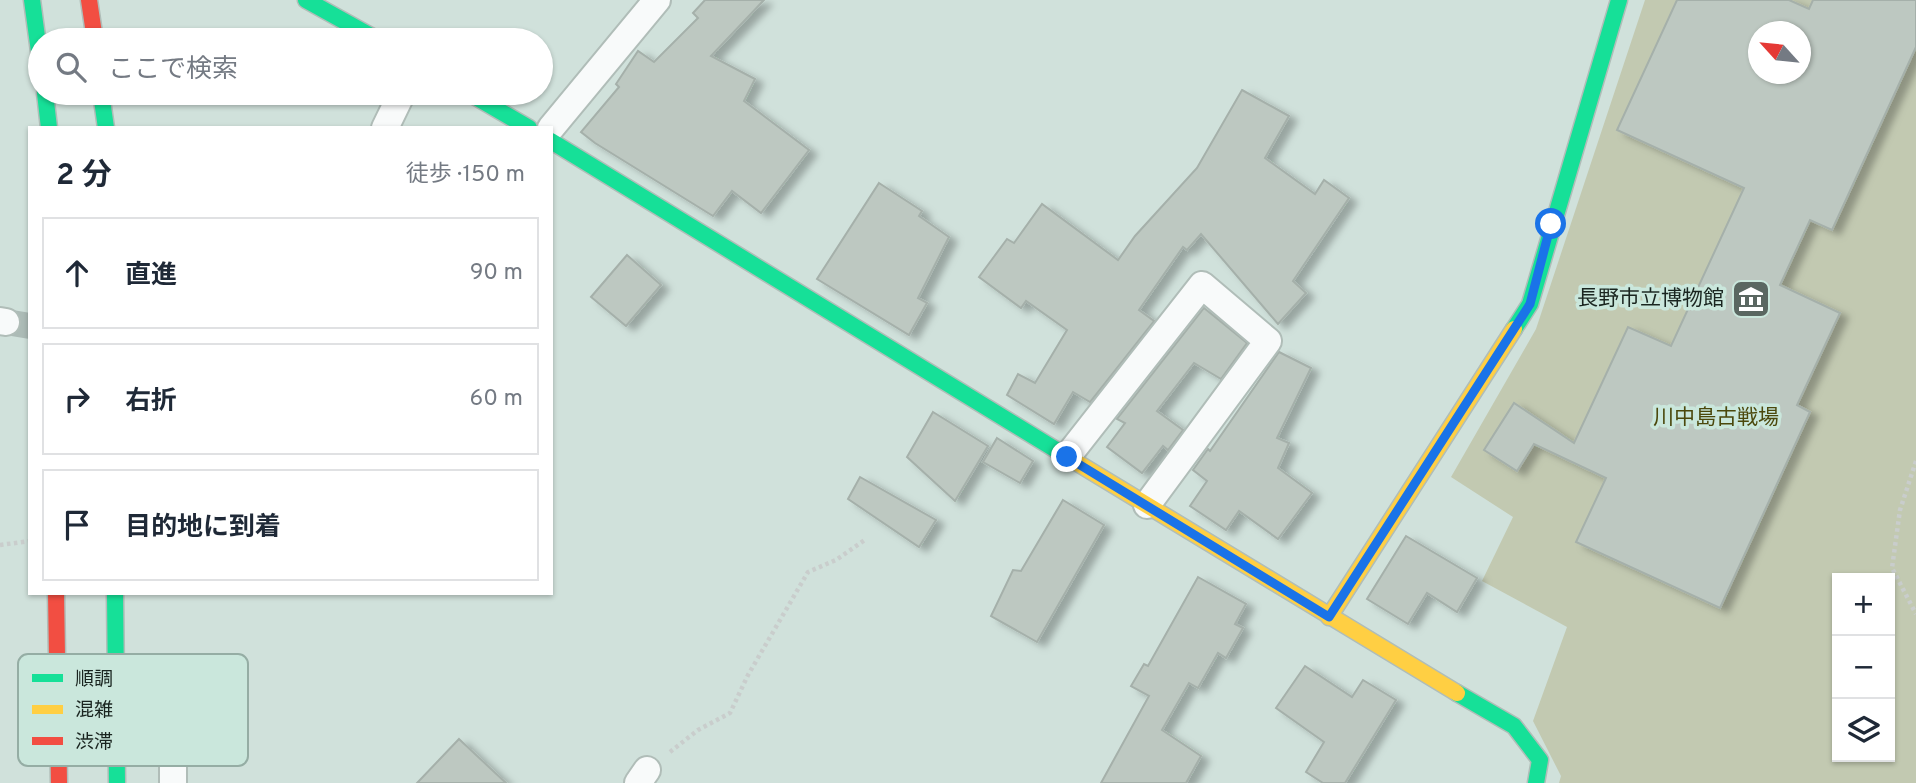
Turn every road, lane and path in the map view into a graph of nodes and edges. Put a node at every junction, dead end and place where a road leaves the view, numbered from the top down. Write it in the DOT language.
graph roads {
  1 [pos="32,0"];
  2 [pos="89,0"];
  3 [pos="306,0"];
  4 [pos="657,0"];
  5 [pos="1619,0"];
  6 [pos="36,28"];
  7 [pos="92,28"];
  8 [pos="356,28"];
  9 [pos="46,105"];
  10 [pos="103,105"];
  11 [pos="396,105"];
  12 [pos="490,105"];
  13 [pos="49,126"];
  14 [pos="106,126"];
  15 [pos="386,126"];
  16 [pos="526,126"];
  17 [pos="553,126"];
  18 [pos="553,142"];
  19 [pos="1067,457"];
  20 [pos="1916,461"];
  21 [pos="1147,505"];
  22 [pos="866,539"];
  23 [pos="28,541"];
  24 [pos="0,545"];
  25 [pos="56,595"];
  26 [pos="115,595"];
  27 [pos="1916,614"];
  28 [pos="1329,617"];
  29 [pos="57,654"];
  30 [pos="115,654"];
  31 [pos="642,776"];
  32 [pos="1536,783"];
  1 -- 6 [label="main road"];
  2 -- 7 [label="main road"];
  3 -- 8 [label="main road"];
  4 -- 17 [label="street"];
  5 -- 28 [label="main road"];
  9 -- 13 [label="main road"];
  10 -- 14 [label="main road"];
  11 -- 15 [label="street"];
  12 -- 16 [label="main road"];
  18 -- 19 [label="main road"];
  19 -- 21 [label="main road"];
  19 -- 21 [label="street"];
  20 -- 27 [label="path"];
  21 -- 28 [label="main road"];
  22 -- 31 [label="path"];
  23 -- 24 [label="path"];
  25 -- 29 [label="main road"];
  26 -- 30 [label="main road"];
  28 -- 32 [label="main road"];
}
